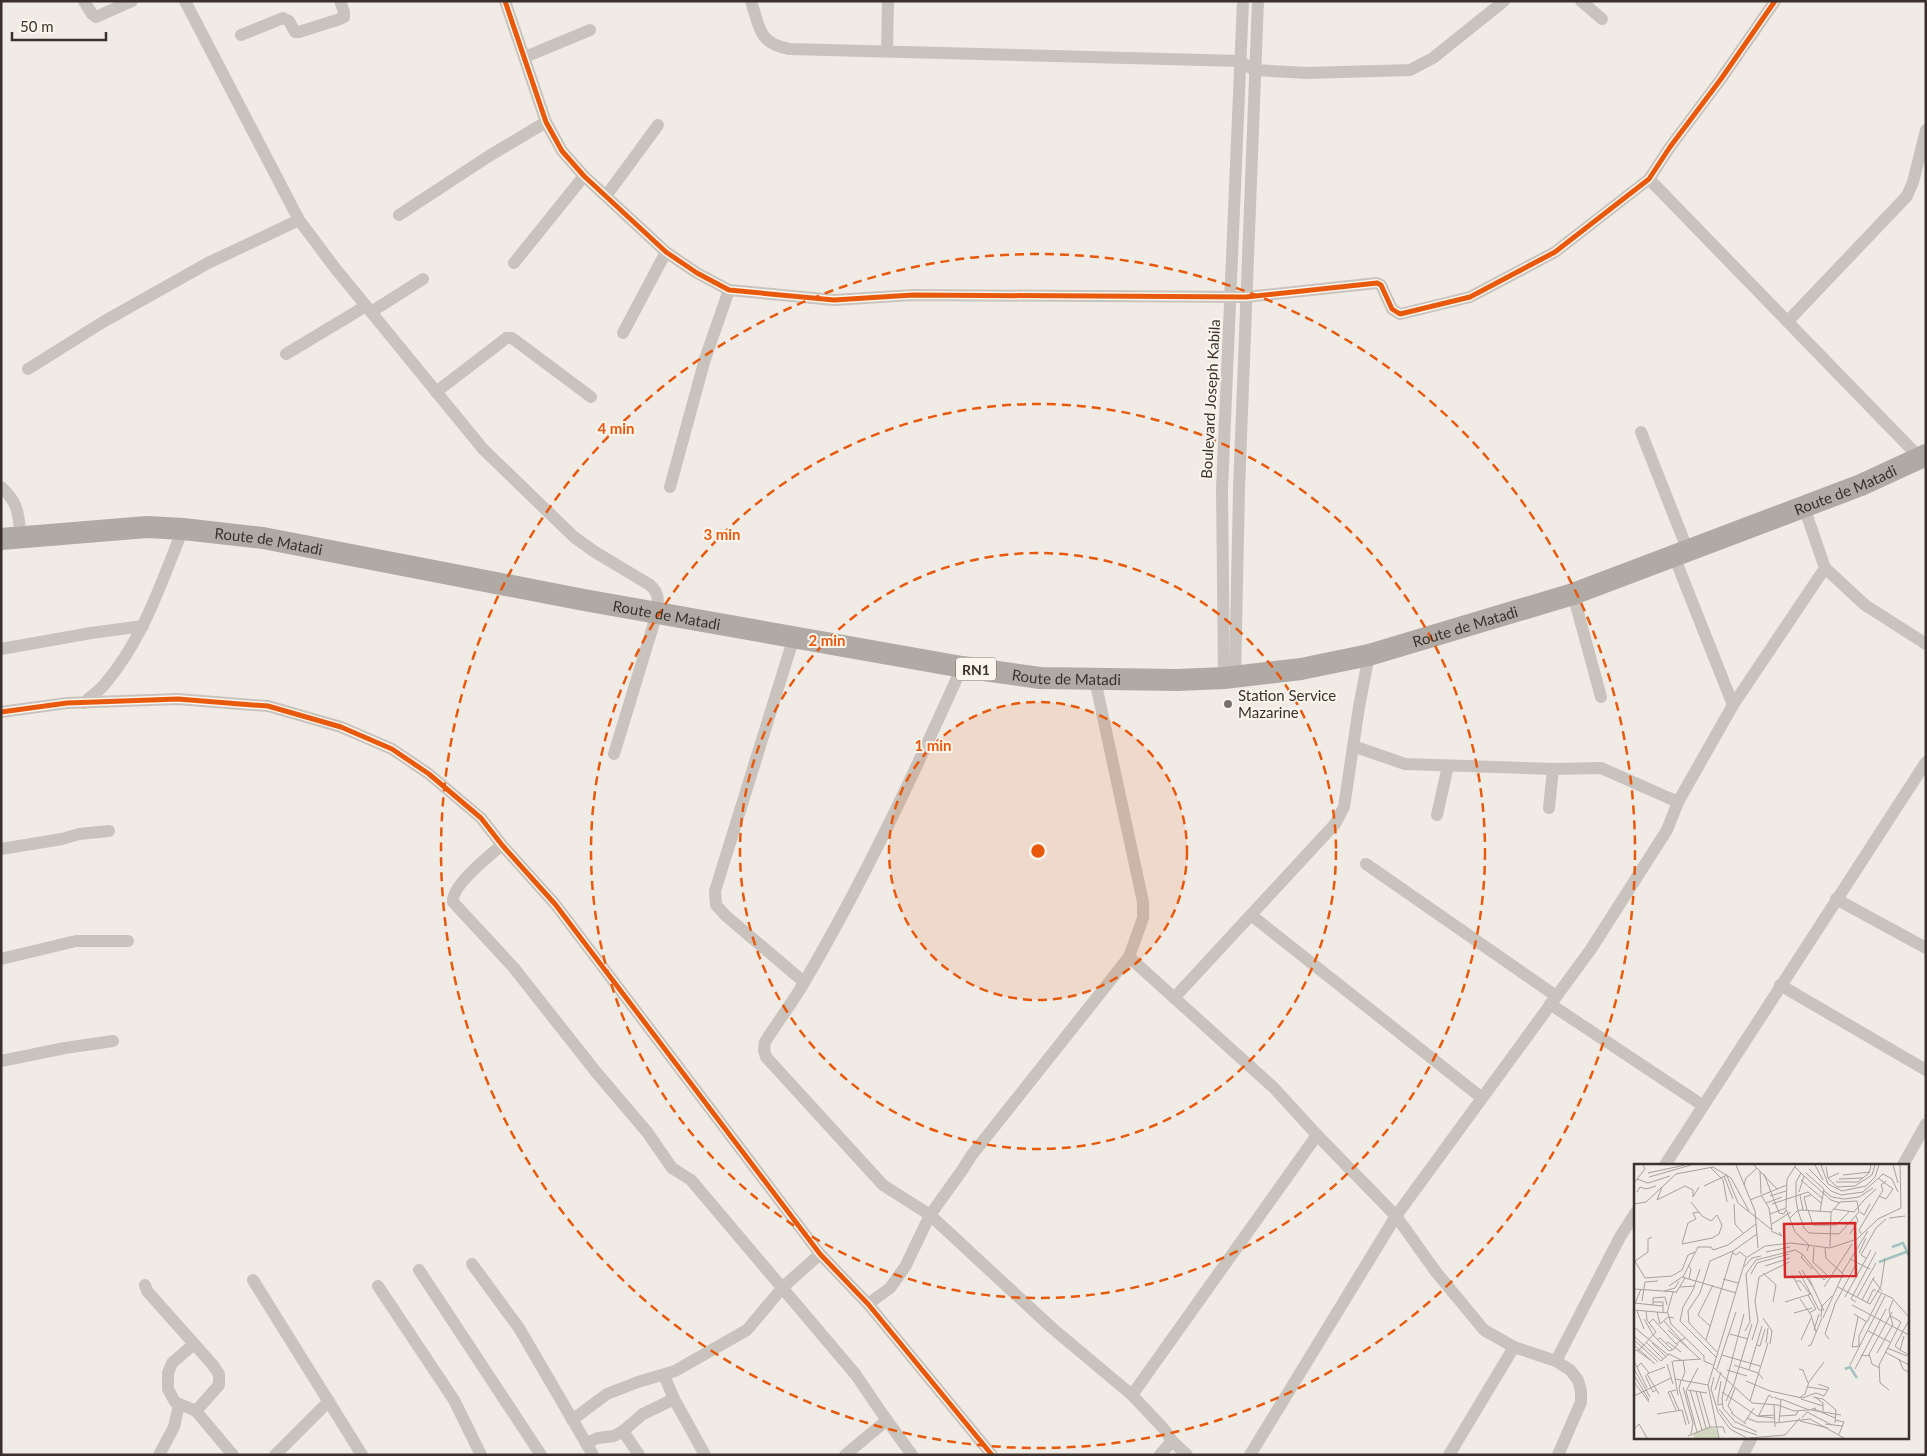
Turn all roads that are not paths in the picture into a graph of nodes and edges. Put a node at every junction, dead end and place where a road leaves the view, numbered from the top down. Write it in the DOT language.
graph roads {
  1 [pos="84,1"];
  2 [pos="132,1"];
  3 [pos="185,1"];
  4 [pos="340,1"];
  5 [pos="505,1"];
  6 [pos="750,1"];
  7 [pos="888,1"];
  8 [pos="1243,1"];
  9 [pos="1258,1"];
  10 [pos="1504,1"];
  11 [pos="1581,1"];
  12 [pos="1776,1"];
  13 [pos="1602,18"];
  14 [pos="590,30"];
  15 [pos="241,35"];
  16 [pos="887,50"];
  17 [pos="525,57"];
  18 [pos="1240,61"];
  19 [pos="1254,70"];
  20 [pos="546,122"];
  21 [pos="658,125"];
  22 [pos="1926,130"];
  23 [pos="584,176"];
  24 [pos="1649,179"];
  25 [pos="606,196"];
  26 [pos="399,215"];
  27 [pos="299,220"];
  28 [pos="666,252"];
  29 [pos="514,263"];
  30 [pos="423,279"];
  31 [pos="728,290"];
  32 [pos="1232,296"];
  33 [pos="1246,297"];
  34 [pos="368,309"];
  35 [pos="1788,321"];
  36 [pos="623,333"];
  37 [pos="286,354"];
  38 [pos="28,369"];
  39 [pos="436,392"];
  40 [pos="591,396"];
  41 [pos="1641,432"];
  42 [pos="1923,456"];
  43 [pos="670,486"];
  44 [pos="1,487"];
  45 [pos="1804,507"];
  46 [pos="183,529"];
  47 [pos="11,538"];
  48 [pos="1681,554"];
  49 [pos="1825,568"];
  50 [pos="1574,594"];
  51 [pos="657,613"];
  52 [pos="143,626"];
  53 [pos="794,637"];
  54 [pos="1926,644"];
  55 [pos="1,649"];
  56 [pos="1369,655"];
  57 [pos="962,667"];
  58 [pos="1230,678"];
  59 [pos="1095,680"];
  60 [pos="1602,697"];
  61 [pos="84,703"];
  62 [pos="1733,705"];
  63 [pos="1,712"];
  64 [pos="1353,746"];
  65 [pos="614,754"];
  66 [pos="1926,762"];
  67 [pos="1448,766"];
  68 [pos="1554,769"];
  69 [pos="1678,802"];
  70 [pos="1549,808"];
  71 [pos="1437,814"];
  72 [pos="109,831"];
  73 [pos="502,845"];
  74 [pos="1,849"];
  75 [pos="1366,864"];
  76 [pos="1836,899"];
  77 [pos="1251,915"];
  78 [pos="128,940"];
  79 [pos="1926,948"];
  80 [pos="1130,957"];
  81 [pos="1,959"];
  82 [pos="804,982"];
  83 [pos="1780,985"];
  84 [pos="1174,998"];
  85 [pos="1553,1000"];
  86 [pos="113,1042"];
  87 [pos="1,1061"];
  88 [pos="1926,1070"];
  89 [pos="1482,1098"];
  90 [pos="1702,1105"];
  91 [pos="1926,1124"];
  92 [pos="1317,1135"];
  93 [pos="1666,1164"];
  94 [pos="1904,1164"];
  95 [pos="930,1215"];
  96 [pos="1634,1215"];
  97 [pos="1396,1216"];
  98 [pos="820,1254"];
  99 [pos="472,1264"];
  100 [pos="419,1270"];
  101 [pos="253,1280"];
  102 [pos="146,1285"];
  103 [pos="378,1286"];
  104 [pos="782,1287"];
  105 [pos="868,1304"];
  106 [pos="194,1344"];
  107 [pos="1514,1347"];
  108 [pos="1556,1361"];
  109 [pos="664,1375"];
  110 [pos="1132,1395"];
  111 [pos="674,1399"];
  112 [pos="329,1401"];
  113 [pos="179,1405"];
  114 [pos="196,1410"];
  115 [pos="572,1420"];
  116 [pos="887,1420"];
  117 [pos="623,1431"];
  118 [pos="1751,1438"];
  119 [pos="1172,1440"];
  120 [pos="586,1443"];
  121 [pos="159,1455"];
  122 [pos="233,1455"];
  123 [pos="275,1455"];
  124 [pos="362,1455"];
  125 [pos="481,1455"];
  126 [pos="542,1455"];
  127 [pos="594,1455"];
  128 [pos="639,1455"];
  129 [pos="705,1455"];
  130 [pos="845,1455"];
  131 [pos="912,1455"];
  132 [pos="992,1455"];
  133 [pos="1160,1455"];
  134 [pos="1188,1455"];
  135 [pos="1250,1455"];
  136 [pos="1449,1455"];
  137 [pos="1558,1455"];
  138 [pos="1742,1455"];
  1 -- 2 [label="street"];
  3 -- 27 [label="street"];
  4 -- 15 [label="street"];
  5 -- 17 [label="street"];
  6 -- 16 [label="street"];
  7 -- 16 [label="street"];
  8 -- 18 [label="street, Boulevard Joseph Kabila"];
  9 -- 19 [label="street, Boulevard Joseph Kabila"];
  10 -- 19 [label="street"];
  11 -- 13 [label="street"];
  12 -- 24 [label="street"];
  14 -- 17 [label="street"];
  16 -- 18 [label="street"];
  17 -- 20 [label="street"];
  18 -- 19 [label="street"];
  18 -- 32 [label="street, Boulevard Joseph Kabila"];
  19 -- 33 [label="street, Boulevard Joseph Kabila"];
  20 -- 23 [label="street"];
  20 -- 26 [label="street"];
  21 -- 25 [label="street"];
  22 -- 35 [label="street"];
  23 -- 25 [label="street"];
  23 -- 29 [label="street"];
  24 -- 33 [label="street"];
  24 -- 35 [label="street"];
  25 -- 28 [label="street"];
  27 -- 34 [label="street"];
  27 -- 38 [label="street"];
  28 -- 31 [label="street"];
  28 -- 36 [label="street"];
  30 -- 34 [label="street"];
  31 -- 32 [label="street"];
  31 -- 43 [label="street"];
  32 -- 33 [label="street"];
  32 -- 58 [label="street, Boulevard Joseph Kabila"];
  33 -- 58 [label="street, Boulevard Joseph Kabila"];
  34 -- 37 [label="street"];
  34 -- 39 [label="street"];
  35 -- 42 [label="street"];
  39 -- 40 [label="street"];
  39 -- 51 [label="street"];
  41 -- 48 [label="street"];
  42 -- 45 [label="highway, Route de Matadi / RN1"];
  44 -- 47 [label="street"];
  45 -- 48 [label="highway, Route de Matadi / RN1"];
  45 -- 49 [label="street"];
  46 -- 47 [label="highway, Route de Matadi / RN1"];
  46 -- 51 [label="highway, Route de Matadi / RN1"];
  46 -- 52 [label="street"];
  48 -- 50 [label="highway, Route de Matadi / RN1"];
  48 -- 62 [label="street"];
  49 -- 54 [label="street"];
  49 -- 62 [label="street"];
  50 -- 56 [label="highway, Route de Matadi / RN1"];
  50 -- 60 [label="street"];
  51 -- 53 [label="highway, Route de Matadi / RN1"];
  51 -- 65 [label="street"];
  52 -- 55 [label="street"];
  52 -- 61 [label="street"];
  53 -- 57 [label="highway, Route de Matadi / RN1"];
  53 -- 82 [label="street"];
  56 -- 58 [label="highway, Route de Matadi / RN1"];
  56 -- 64 [label="street"];
  57 -- 59 [label="highway, Route de Matadi / RN1"];
  57 -- 82 [label="street"];
  58 -- 59 [label="highway, Route de Matadi / RN1"];
  59 -- 80 [label="street"];
  61 -- 63 [label="street"];
  61 -- 73 [label="street"];
  62 -- 69 [label="street"];
  64 -- 67 [label="street"];
  64 -- 77 [label="street"];
  66 -- 76 [label="street"];
  67 -- 68 [label="street"];
  67 -- 71 [label="street"];
  68 -- 69 [label="street"];
  68 -- 70 [label="street"];
  69 -- 85 [label="street"];
  72 -- 74 [label="street"];
  73 -- 98 [label="street"];
  73 -- 104 [label="street"];
  75 -- 85 [label="street"];
  76 -- 79 [label="street"];
  76 -- 83 [label="street"];
  77 -- 84 [label="street"];
  77 -- 89 [label="street"];
  78 -- 81 [label="street"];
  80 -- 84 [label="street"];
  80 -- 95 [label="street"];
  82 -- 95 [label="street"];
  83 -- 88 [label="street"];
  83 -- 90 [label="street"];
  84 -- 92 [label="street"];
  85 -- 89 [label="street"];
  85 -- 90 [label="street"];
  86 -- 87 [label="street"];
  89 -- 97 [label="street"];
  90 -- 93 [label="street"];
  91 -- 94 [label="street"];
  92 -- 97 [label="street"];
  92 -- 110 [label="street"];
  95 -- 105 [label="street"];
  95 -- 110 [label="street"];
  96 -- 108 [label="street"];
  97 -- 107 [label="street"];
  97 -- 135 [label="street"];
  98 -- 104 [label="street"];
  98 -- 105 [label="street"];
  99 -- 115 [label="street"];
  100 -- 126 [label="street"];
  101 -- 112 [label="street"];
  102 -- 106 [label="street"];
  103 -- 125 [label="street"];
  104 -- 109 [label="street"];
  104 -- 116 [label="street"];
  105 -- 132 [label="street"];
  106 -- 113 [label="street"];
  106 -- 114 [label="street"];
  107 -- 108 [label="street"];
  107 -- 136 [label="street"];
  108 -- 137 [label="street"];
  109 -- 111 [label="street"];
  109 -- 115 [label="street"];
  110 -- 119 [label="street"];
  111 -- 117 [label="street"];
  111 -- 129 [label="street"];
  112 -- 123 [label="street"];
  112 -- 124 [label="street"];
  113 -- 114 [label="street"];
  113 -- 121 [label="street"];
  114 -- 122 [label="street"];
  115 -- 120 [label="street"];
  116 -- 130 [label="street"];
  116 -- 131 [label="street"];
  117 -- 120 [label="street"];
  117 -- 128 [label="street"];
  118 -- 138 [label="street"];
  119 -- 133 [label="street"];
  119 -- 134 [label="street"];
  120 -- 127 [label="street"];
}
